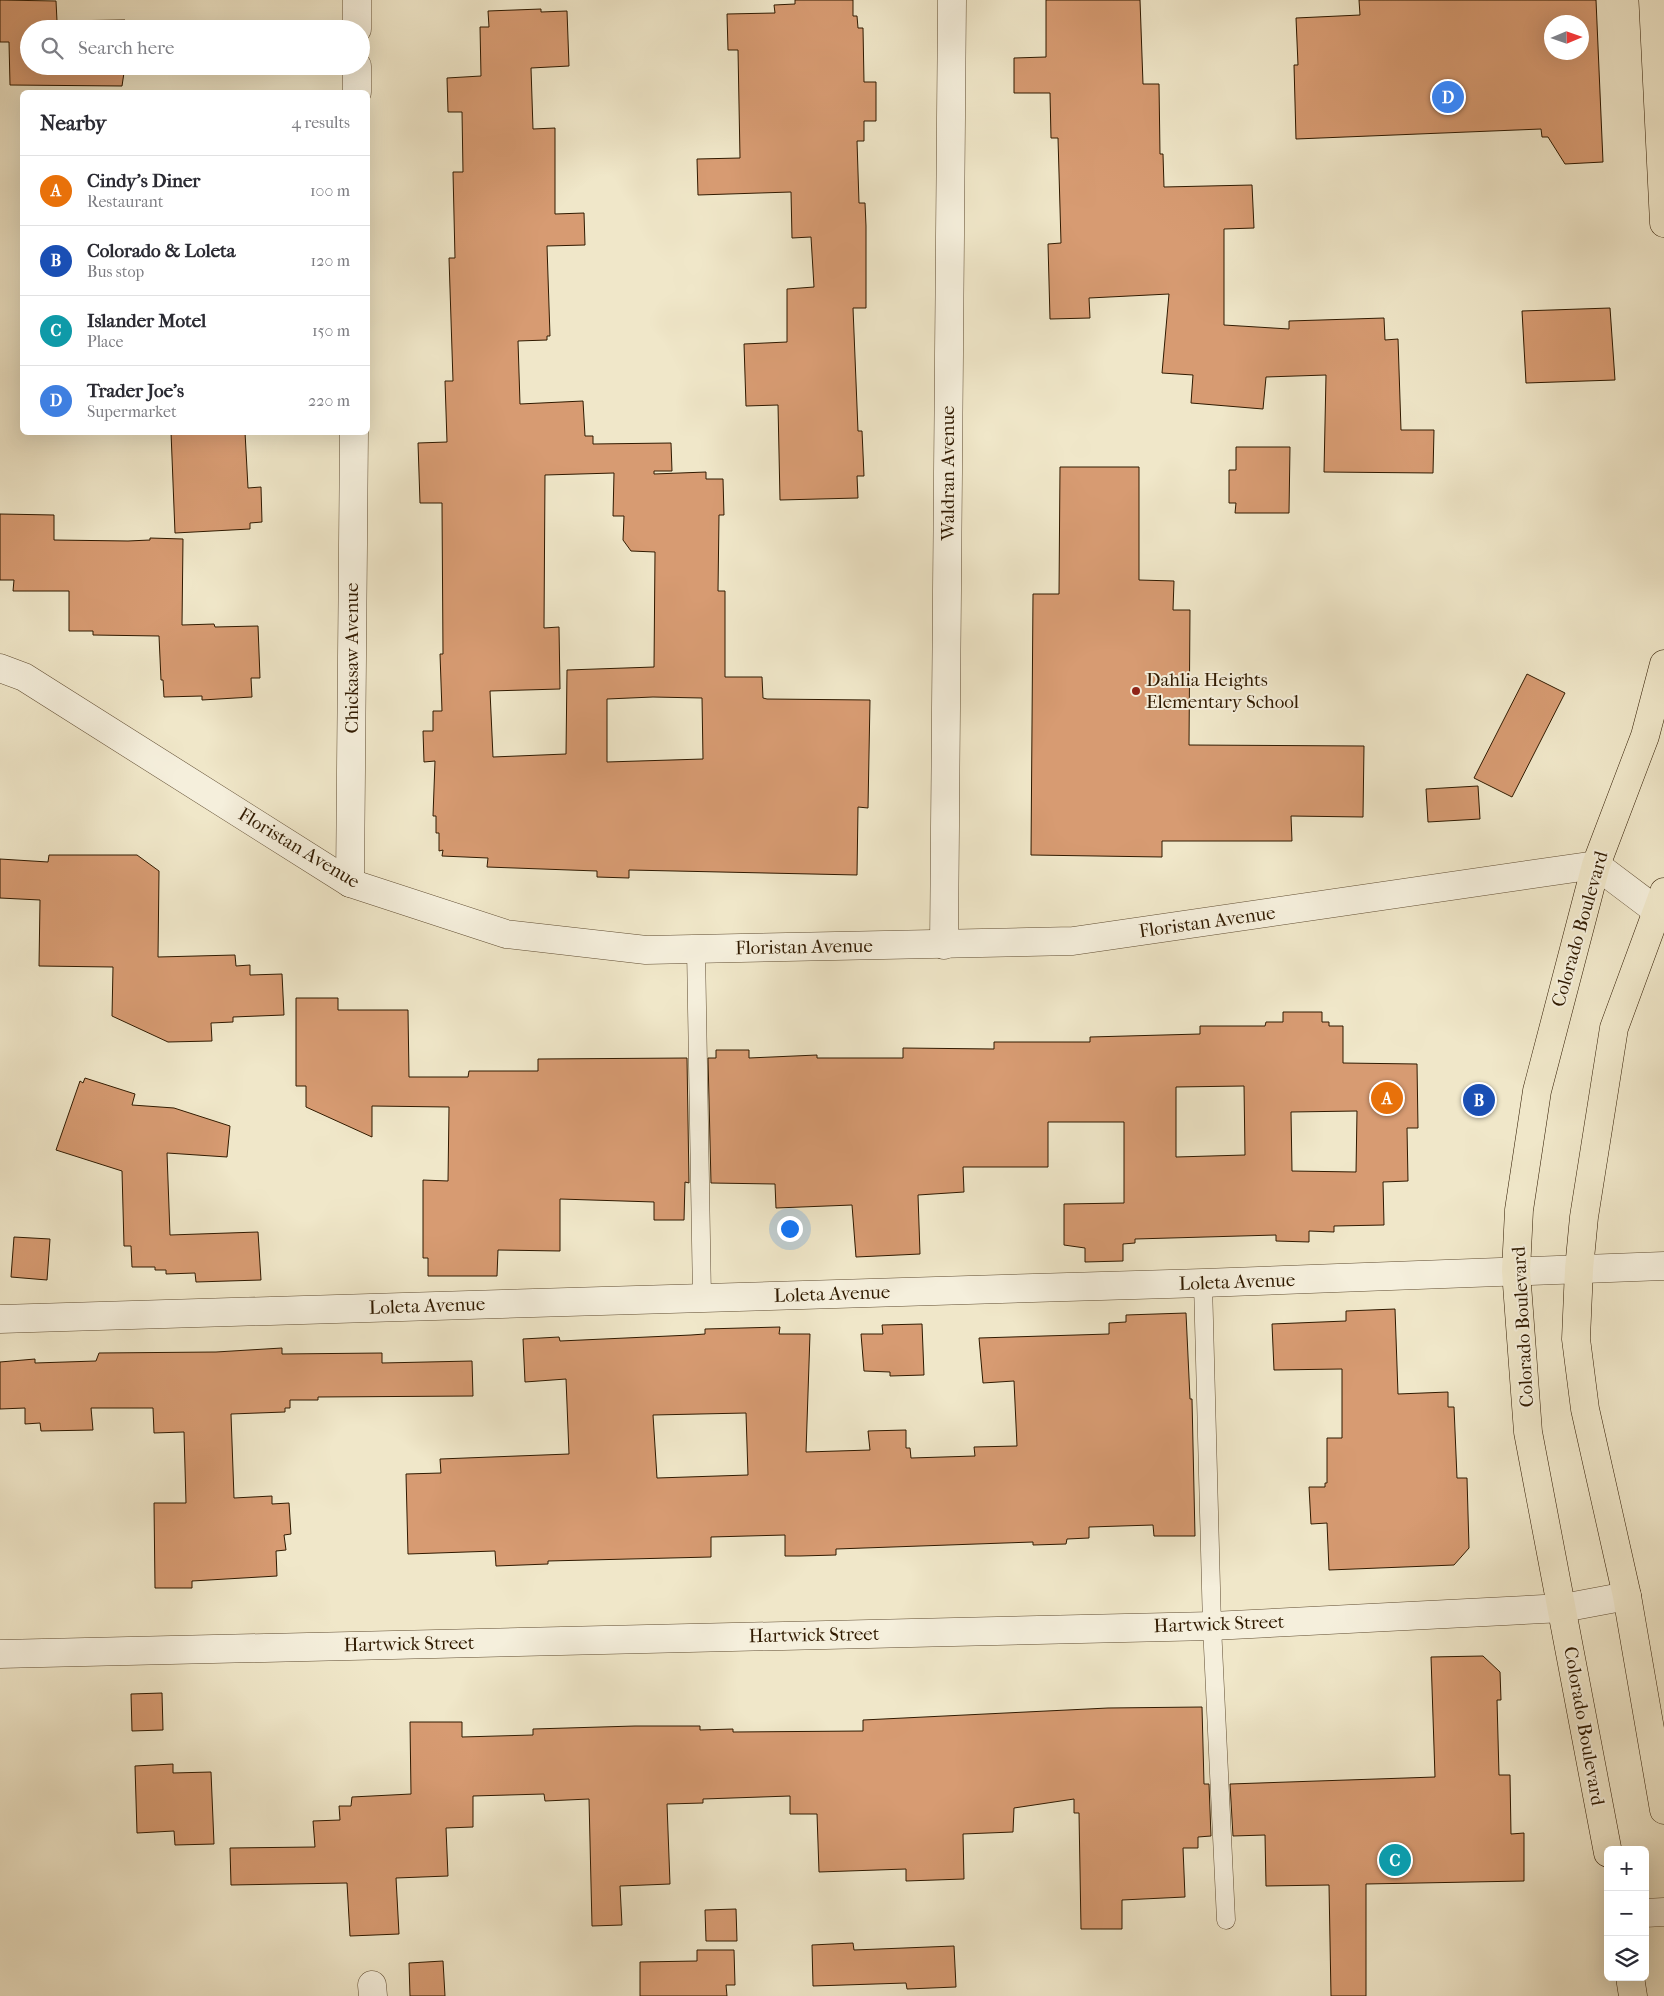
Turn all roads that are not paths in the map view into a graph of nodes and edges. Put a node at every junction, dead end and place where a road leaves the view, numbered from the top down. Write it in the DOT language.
graph roads {
  1 [pos="357,0"];
  2 [pos="952,0"];
  3 [pos="1652,0"];
  4 [pos="357,20"];
  5 [pos="357,75"];
  6 [pos="356,90"];
  7 [pos="1664,223"];
  8 [pos="354,435"];
  9 [pos="1664,664"];
  10 [pos="0,668"];
  11 [pos="1596,865"];
  12 [pos="350,882"];
  13 [pos="1662,905"];
  14 [pos="944,945"];
  15 [pos="696,949"];
  16 [pos="1664,1266"];
  17 [pos="1578,1269"];
  18 [pos="1516,1272"];
  19 [pos="1203,1283"];
  20 [pos="702,1298"];
  21 [pos="0,1319"];
  22 [pos="1627,1596"];
  23 [pos="1563,1608"];
  24 [pos="1212,1626"];
  25 [pos="0,1654"];
  26 [pos="1664,1810"];
  27 [pos="1607,1846"];
  28 [pos="1664,1912"];
  29 [pos="1649,1913"];
  30 [pos="1226,1920"];
  31 [pos="1631,1981"];
  32 [pos="1633,1996"];
  1 -- 4 [label="street"];
  2 -- 14 [label="street, Waldran Avenue"];
  3 -- 7 [label="main road"];
  5 -- 6 [label="street"];
  8 -- 12 [label="street, Chickasaw Avenue"];
  9 -- 11 [label="main road, Colorado Boulevard"];
  10 -- 12 [label="street, Floristan Avenue"];
  11 -- 13 [label="street"];
  11 -- 14 [label="street, Floristan Avenue"];
  11 -- 18 [label="main road, Colorado Boulevard"];
  12 -- 15 [label="street, Floristan Avenue"];
  13 -- 17 [label="main road"];
  14 -- 15 [label="street, Floristan Avenue"];
  15 -- 20 [label="lane"];
  16 -- 17 [label="street, Loleta Avenue"];
  17 -- 18 [label="street, Loleta Avenue"];
  17 -- 22 [label="main road"];
  18 -- 19 [label="street, Loleta Avenue"];
  18 -- 23 [label="main road, Colorado Boulevard"];
  19 -- 20 [label="street, Loleta Avenue"];
  19 -- 24 [label="lane"];
  20 -- 21 [label="street, Loleta Avenue"];
  22 -- 23 [label="street, Hartwick Street"];
  22 -- 26 [label="main road"];
  23 -- 24 [label="street, Hartwick Street"];
  23 -- 27 [label="main road, Colorado Boulevard"];
  24 -- 25 [label="street, Hartwick Street"];
  24 -- 30 [label="lane"];
  28 -- 29 [label="street"];
  31 -- 32 [label="main road"];
}
